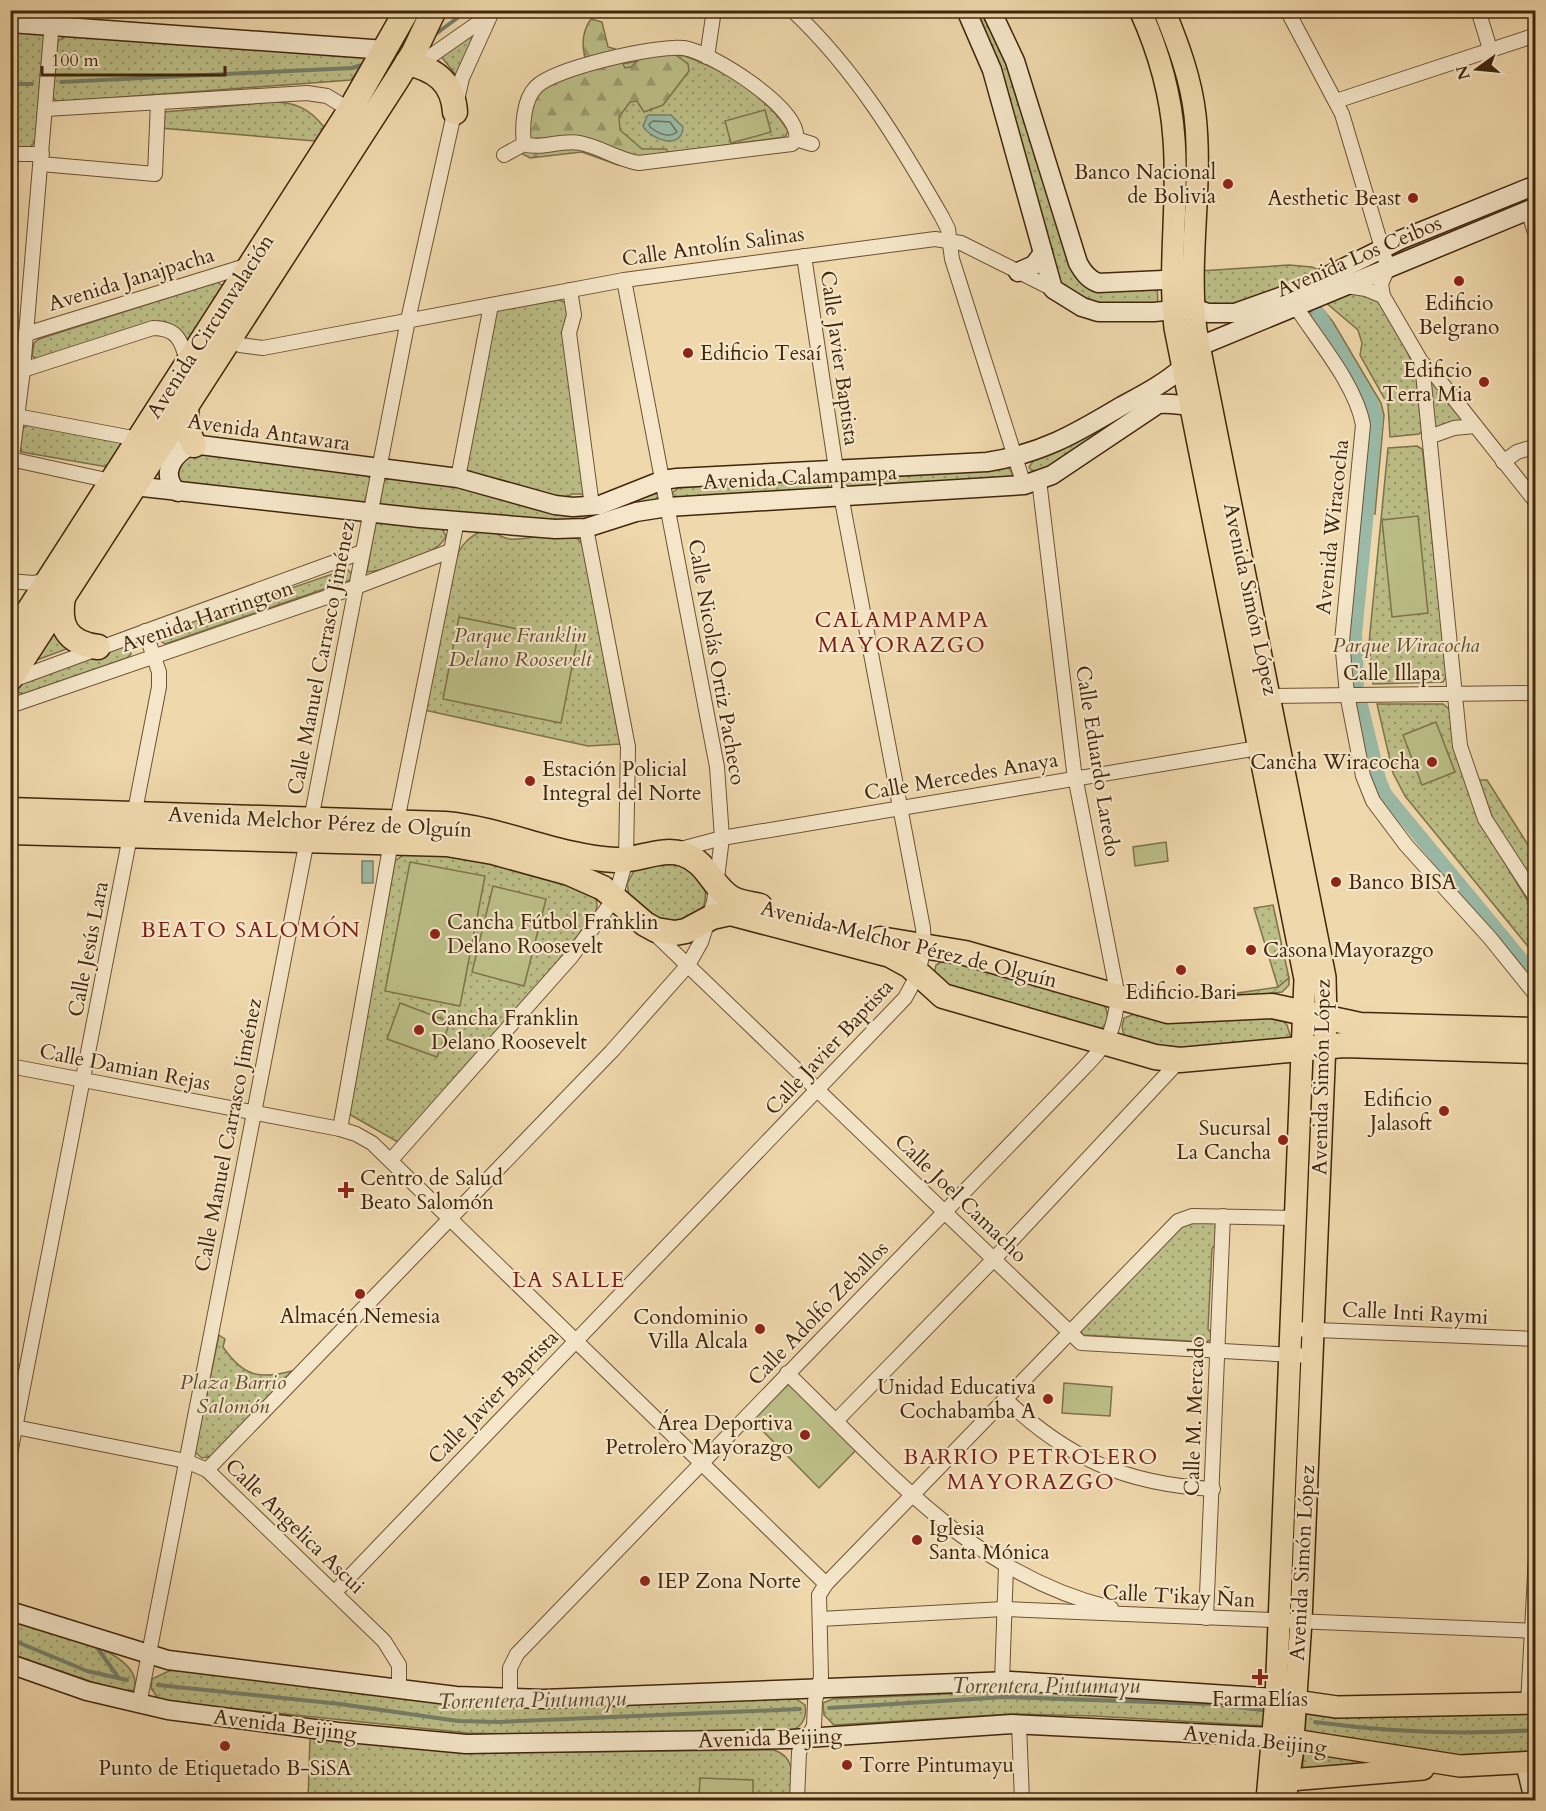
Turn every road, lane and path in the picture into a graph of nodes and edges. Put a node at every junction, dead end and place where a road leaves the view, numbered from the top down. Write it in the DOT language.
graph roads {
  1 [pos="407,10"];
  2 [pos="434,10"];
  3 [pos="714,10"];
  4 [pos="792,10"];
  5 [pos="966,10"];
  6 [pos="991,10"];
  7 [pos="1140,10"];
  8 [pos="1164,10"];
  9 [pos="1287,10"];
  10 [pos="1478,10"];
  11 [pos="492,12"];
  12 [pos="53,18"];
  13 [pos="10,23"];
  14 [pos="1536,35"];
  15 [pos="1490,49"];
  16 [pos="416,54"];
  17 [pos="382,57"];
  18 [pos="706,57"];
  19 [pos="1336,101"];
  20 [pos="158,102"];
  21 [pos="46,109"];
  22 [pos="350,110"];
  23 [pos="455,112"];
  24 [pos="796,139"];
  25 [pos="524,144"];
  26 [pos="812,144"];
  27 [pos="10,154"];
  28 [pos="504,155"];
  29 [pos="42,159"];
  30 [pos="1536,185"];
  31 [pos="1532,209"];
  32 [pos="1536,236"];
  33 [pos="949,240"];
  34 [pos="1383,248"];
  35 [pos="1043,253"];
  36 [pos="804,256"];
  37 [pos="249,266"];
  38 [pos="1388,268"];
  39 [pos="1018,272"];
  40 [pos="1183,279"];
  41 [pos="624,280"];
  42 [pos="1346,286"];
  43 [pos="1053,289"];
  44 [pos="570,290"];
  45 [pos="1383,296"];
  46 [pos="491,305"];
  47 [pos="1296,308"];
  48 [pos="1183,309"];
  49 [pos="408,320"];
  50 [pos="26,334"];
  51 [pos="229,337"];
  52 [pos="1200,346"];
  53 [pos="187,362"];
  54 [pos="1422,363"];
  55 [pos="1183,367"];
  56 [pos="22,370"];
  57 [pos="1149,400"];
  58 [pos="186,406"];
  59 [pos="1202,406"];
  60 [pos="14,416"];
  61 [pos="1475,426"];
  62 [pos="1429,437"];
  63 [pos="138,439"];
  64 [pos="166,440"];
  65 [pos="194,445"];
  66 [pos="1536,446"];
  67 [pos="1016,458"];
  68 [pos="1503,462"];
  69 [pos="11,464"];
  70 [pos="836,468"];
  71 [pos="379,470"];
  72 [pos="458,478"];
  73 [pos="663,480"];
  74 [pos="1031,483"];
  75 [pos="122,484"];
  76 [pos="178,492"];
  77 [pos="841,497"];
  78 [pos="1536,502"];
  79 [pos="592,506"];
  80 [pos="668,507"];
  81 [pos="370,512"];
  82 [pos="457,521"];
  83 [pos="586,528"];
  84 [pos="450,551"];
  85 [pos="362,552"];
  86 [pos="10,581"];
  87 [pos="356,587"];
  88 [pos="55,588"];
  89 [pos="145,631"];
  90 [pos="10,639"];
  91 [pos="98,647"];
  92 [pos="154,657"];
  93 [pos="10,680"];
  94 [pos="1453,693"];
  95 [pos="1536,693"];
  96 [pos="1271,694"];
  97 [pos="1347,694"];
  98 [pos="1250,699"];
  99 [pos="10,706"];
  100 [pos="1258,747"];
  101 [pos="1076,777"];
  102 [pos="901,808"];
  103 [pos="10,810"];
  104 [pos="135,824"];
  105 [pos="309,829"];
  106 [pos="10,832"];
  107 [pos="394,832"];
  108 [pos="722,838"];
  109 [pos="672,851"];
  110 [pos="626,860"];
  111 [pos="716,882"];
  112 [pos="615,898"];
  113 [pos="1536,898"];
  114 [pos="709,919"];
  115 [pos="645,924"];
  116 [pos="924,947"];
  117 [pos="688,965"];
  118 [pos="918,974"];
  119 [pos="1536,995"];
  120 [pos="1118,997"];
  121 [pos="1316,1016"];
  122 [pos="1536,1030"];
  123 [pos="1106,1045"];
  124 [pos="1314,1048"];
  125 [pos="1536,1051"];
  126 [pos="1180,1060"];
  127 [pos="10,1066"];
  128 [pos="84,1082"];
  129 [pos="819,1091"];
  130 [pos="255,1113"];
  131 [pos="339,1129"];
  132 [pos="391,1160"];
  133 [pos="946,1212"];
  134 [pos="1223,1216"];
  135 [pos="450,1218"];
  136 [pos="1296,1218"];
  137 [pos="994,1258"];
  138 [pos="1303,1329"];
  139 [pos="1070,1332"];
  140 [pos="1536,1339"];
  141 [pos="576,1341"];
  142 [pos="1218,1351"];
  143 [pos="1302,1355"];
  144 [pos="786,1373"];
  145 [pos="1005,1399"];
  146 [pos="836,1421"];
  147 [pos="13,1426"];
  148 [pos="10,1454"];
  149 [pos="186,1461"];
  150 [pos="703,1462"];
  151 [pos="207,1470"];
  152 [pos="1213,1489"];
  153 [pos="914,1496"];
  154 [pos="1536,1556"];
  155 [pos="1006,1567"];
  156 [pos="826,1584"];
  157 [pos="335,1592"];
  158 [pos="1004,1609"];
  159 [pos="10,1611"];
  160 [pos="1142,1616"];
  161 [pos="1206,1618"];
  162 [pos="820,1619"];
  163 [pos="1301,1621"];
  164 [pos="1279,1622"];
  165 [pos="1534,1631"];
  166 [pos="149,1653"];
  167 [pos="10,1664"];
  168 [pos="1002,1681"];
  169 [pos="819,1688"];
  170 [pos="399,1689"];
  171 [pos="510,1700"];
  172 [pos="1285,1703"];
  173 [pos="1532,1704"];
  174 [pos="139,1705"];
  175 [pos="1019,1724"];
  176 [pos="1284,1735"];
  177 [pos="809,1737"];
  178 [pos="1531,1763"];
  179 [pos="1460,1766"];
  180 [pos="1287,1790"];
  181 [pos="798,1800"];
  182 [pos="1022,1800"];
  183 [pos="1267,1800"];
  184 [pos="1534,1800"];
  1 -- 17 [label="highway, Avenida Circunvalación"];
  2 -- 16 [label="highway, Avenida Circunvalación"];
  3 -- 18 [label="street"];
  4 -- 33 [label="street, Calle Eduardo Laredo"];
  5 -- 35 [label="street"];
  6 -- 40 [label="street"];
  7 -- 40 [label="main road, Avenida Simón López"];
  8 -- 40 [label="main road, Avenida Simón López"];
  9 -- 19 [label="street"];
  10 -- 15 [label="street"];
  11 -- 16 [label="street"];
  11 -- 23 [label="street, Calle Manuel Carrasco Jiménez"];
  12 -- 13 [label="street"];
  12 -- 17 [label="street"];
  12 -- 21 [label="street"];
  14 -- 15 [label="street"];
  15 -- 19 [label="street"];
  16 -- 23 [label="highway"];
  16 -- 51 [label="highway, Avenida Circunvalación"];
  17 -- 22 [label="highway, Avenida Circunvalación"];
  18 -- 24 [label="street"];
  18 -- 25 [label="street"];
  19 -- 34 [label="street"];
  20 -- 21 [label="street"];
  20 -- 22 [label="street"];
  20 -- 29 [label="street"];
  21 -- 29 [label="street"];
  22 -- 37 [label="highway, Avenida Circunvalación"];
  23 -- 49 [label="street, Calle Manuel Carrasco Jiménez"];
  24 -- 25 [label="street"];
  24 -- 26 [label="street"];
  25 -- 28 [label="street"];
  27 -- 29 [label="street"];
  29 -- 50 [label="street"];
  30 -- 34 [label="street, Avenida Los Ceibos"];
  31 -- 32 [label="street"];
  31 -- 38 [label="street, Avenida Los Ceibos"];
  33 -- 36 [label="street, Calle Antolín Salinas"];
  33 -- 39 [label="street, Calle Antolín Salinas"];
  33 -- 67 [label="street, Calle Eduardo Laredo"];
  34 -- 38 [label="street"];
  34 -- 48 [label="street, Avenida Los Ceibos"];
  35 -- 39 [label="street"];
  35 -- 43 [label="street"];
  36 -- 41 [label="street, Calle Antolín Salinas"];
  36 -- 70 [label="street, Calle Javier Baptista"];
  37 -- 50 [label="street, Avenida Janajpacha"];
  37 -- 53 [label="highway, Avenida Circunvalación"];
  38 -- 42 [label="street, Avenida Los Ceibos"];
  38 -- 45 [label="street"];
  39 -- 43 [label="street, Calle Antolín Salinas"];
  40 -- 48 [label="main road, Avenida Simón López"];
  41 -- 44 [label="street, Calle Antolín Salinas"];
  41 -- 73 [label="street, Calle Nicolás Ortiz Pacheco"];
  42 -- 45 [label="street"];
  42 -- 47 [label="street, Avenida Los Ceibos"];
  43 -- 48 [label="street, Calle Antolín Salinas"];
  44 -- 46 [label="street, Calle Antolín Salinas"];
  44 -- 79 [label="street"];
  45 -- 54 [label="street"];
  46 -- 49 [label="street, Calle Antolín Salinas"];
  46 -- 72 [label="street"];
  47 -- 52 [label="street, Avenida Los Ceibos"];
  47 -- 97 [label="street, Avenida Wiracocha"];
  48 -- 52 [label="main road, Avenida Simón López"];
  48 -- 55 [label="main road, Avenida Simón López"];
  49 -- 51 [label="street, Calle Antolín Salinas"];
  49 -- 71 [label="street, Calle Manuel Carrasco Jiménez"];
  50 -- 56 [label="street"];
  51 -- 58 [label="highway, Avenida Circunvalación"];
  52 -- 59 [label="main road, Avenida Simón López"];
  53 -- 56 [label="street"];
  53 -- 63 [label="highway, Avenida Circunvalación"];
  54 -- 61 [label="street"];
  54 -- 62 [label="street"];
  55 -- 57 [label="street, Avenida Calampampa"];
  55 -- 59 [label="main road, Avenida Simón López"];
  56 -- 60 [label="street"];
  57 -- 59 [label="street, Avenida Calampampa"];
  57 -- 67 [label="street, Avenida Calampampa"];
  57 -- 74 [label="street, Avenida Calampampa"];
  58 -- 64 [label="highway, Avenida Circunvalación"];
  58 -- 65 [label="highway"];
  59 -- 96 [label="main road, Avenida Simón López"];
  59 -- 98 [label="main road, Avenida Simón López"];
  60 -- 63 [label="street, Avenida Antawara"];
  60 -- 69 [label="street"];
  61 -- 62 [label="street"];
  61 -- 68 [label="street"];
  62 -- 94 [label="street"];
  63 -- 64 [label="street, Avenida Antawara"];
  63 -- 75 [label="highway, Avenida Circunvalación"];
  64 -- 65 [label="street, Avenida Antawara"];
  64 -- 75 [label="highway, Avenida Circunvalación"];
  65 -- 71 [label="street, Avenida Antawara"];
  65 -- 76 [label="street"];
  66 -- 68 [label="street"];
  67 -- 70 [label="street, Avenida Calampampa"];
  67 -- 74 [label="street, Calle Eduardo Laredo"];
  68 -- 78 [label="street"];
  69 -- 75 [label="street"];
  70 -- 73 [label="street, Avenida Calampampa"];
  70 -- 77 [label="street, Calle Javier Baptista"];
  71 -- 72 [label="street, Avenida Calampampa"];
  71 -- 81 [label="street, Calle Manuel Carrasco Jiménez"];
  72 -- 79 [label="street, Avenida Calampampa"];
  73 -- 79 [label="street, Avenida Calampampa"];
  73 -- 80 [label="street, Calle Nicolás Ortiz Pacheco"];
  74 -- 77 [label="street, Avenida Calampampa"];
  74 -- 101 [label="street, Calle Eduardo Laredo"];
  75 -- 76 [label="street"];
  75 -- 88 [label="highway, Avenida Circunvalación"];
  76 -- 81 [label="street"];
  77 -- 80 [label="street, Avenida Calampampa"];
  77 -- 102 [label="street, Calle Javier Baptista"];
  80 -- 83 [label="street, Avenida Calampampa"];
  80 -- 108 [label="street, Calle Nicolás Ortiz Pacheco"];
  81 -- 82 [label="street, Avenida Calampampa"];
  81 -- 85 [label="street, Calle Manuel Carrasco Jiménez"];
  82 -- 83 [label="street, Avenida Calampampa"];
  82 -- 84 [label="street"];
  83 -- 110 [label="street"];
  84 -- 87 [label="street, Avenida Harrington"];
  84 -- 107 [label="street"];
  85 -- 87 [label="street, Calle Manuel Carrasco Jiménez"];
  85 -- 89 [label="street, Avenida Harrington"];
  86 -- 88 [label="street"];
  87 -- 92 [label="street, Avenida Harrington"];
  87 -- 105 [label="street, Calle Manuel Carrasco Jiménez"];
  88 -- 90 [label="highway, Avenida Circunvalación"];
  88 -- 91 [label="highway"];
  88 -- 93 [label="highway, Avenida Circunvalación"];
  89 -- 91 [label="street, Avenida Harrington"];
  89 -- 92 [label="street, Calle Jesús Lara"];
  91 -- 93 [label="street, Avenida Harrington"];
  92 -- 99 [label="street, Avenida Harrington"];
  92 -- 104 [label="street, Calle Jesús Lara"];
  94 -- 95 [label="street, Calle Illapa"];
  94 -- 97 [label="street, Calle Illapa"];
  94 -- 113 [label="street"];
  96 -- 97 [label="street, Calle Illapa"];
  96 -- 98 [label="street, Calle Illapa"];
  96 -- 121 [label="main road, Avenida Simón López"];
  97 -- 119 [label="street, Avenida Wiracocha"];
  98 -- 100 [label="main road, Avenida Simón López"];
  100 -- 101 [label="street, Calle Mercedes Anaya"];
  100 -- 121 [label="main road, Avenida Simón López"];
  101 -- 102 [label="street, Calle Mercedes Anaya"];
  101 -- 120 [label="street, Calle Eduardo Laredo"];
  102 -- 108 [label="street, Calle Mercedes Anaya"];
  102 -- 116 [label="street, Calle Javier Baptista"];
  103 -- 104 [label="highway, Avenida Melchor Pérez de Olguín"];
  104 -- 105 [label="highway, Avenida Melchor Pérez de Olguín"];
  104 -- 106 [label="highway, Avenida Melchor Pérez de Olguín"];
  104 -- 128 [label="street, Calle Jesús Lara"];
  105 -- 107 [label="highway, Avenida Melchor Pérez de Olguín"];
  105 -- 130 [label="street, Calle Manuel Carrasco Jiménez"];
  107 -- 110 [label="highway, Avenida Melchor Pérez de Olguín"];
  107 -- 112 [label="highway, Avenida Melchor Pérez de Olguín"];
  107 -- 131 [label="street"];
  108 -- 109 [label="street, Calle Mercedes Anaya"];
  108 -- 111 [label="street, Calle Nicolás Ortiz Pacheco"];
  109 -- 110 [label="highway"];
  109 -- 111 [label="highway"];
  110 -- 112 [label="street"];
  111 -- 114 [label="street, Calle Nicolás Ortiz Pacheco"];
  111 -- 116 [label="highway, Avenida Melchor Pérez de Olguín"];
  112 -- 115 [label="highway"];
  112 -- 132 [label="street"];
  114 -- 115 [label="highway"];
  114 -- 117 [label="street, Calle Nicolás Ortiz Pacheco"];
  114 -- 118 [label="highway, Avenida Melchor Pérez de Olguín"];
  115 -- 117 [label="street, Calle Joel Camacho"];
  116 -- 118 [label="street, Calle Javier Baptista"];
  116 -- 120 [label="highway, Avenida Melchor Pérez de Olguín"];
  117 -- 129 [label="street, Calle Joel Camacho"];
  117 -- 135 [label="street, Calle Nicolás Ortiz Pacheco"];
  118 -- 123 [label="highway, Avenida Melchor Pérez de Olguín"];
  118 -- 129 [label="street, Calle Javier Baptista"];
  120 -- 121 [label="highway, Avenida Melchor Pérez de Olguín"];
  120 -- 123 [label="street, Calle Eduardo Laredo"];
  121 -- 122 [label="highway, Avenida Melchor Pérez de Olguín"];
  121 -- 124 [label="main road, Avenida Simón López"];
  123 -- 126 [label="highway, Avenida Melchor Pérez de Olguín"];
  123 -- 133 [label="street, Calle Adolfo Zeballos"];
  124 -- 125 [label="highway, Avenida Melchor Pérez de Olguín"];
  124 -- 126 [label="highway, Avenida Melchor Pérez de Olguín"];
  124 -- 136 [label="main road, Avenida Simón López"];
  124 -- 138 [label="main road, Avenida Simón López"];
  126 -- 137 [label="street"];
  127 -- 128 [label="street, Calle Damian Rejas"];
  128 -- 130 [label="street, Calle Damian Rejas"];
  128 -- 147 [label="street, Calle Jesús Lara"];
  129 -- 133 [label="street, Calle Joel Camacho"];
  129 -- 141 [label="street, Calle Javier Baptista"];
  130 -- 131 [label="street, Calle Damian Rejas"];
  130 -- 149 [label="street, Calle Manuel Carrasco Jiménez"];
  131 -- 132 [label="street, Calle Damian Rejas"];
  132 -- 135 [label="street, Calle Damian Rejas"];
  133 -- 137 [label="street, Calle Joel Camacho"];
  133 -- 144 [label="street, Calle Adolfo Zeballos"];
  134 -- 136 [label="street"];
  134 -- 139 [label="street"];
  134 -- 142 [label="street, Calle M. Mercado"];
  135 -- 141 [label="street, Calle Damian Rejas"];
  135 -- 151 [label="street, Calle Nicolás Ortiz Pacheco"];
  136 -- 138 [label="main road, Avenida Simón López"];
  137 -- 139 [label="street, Calle Joel Camacho"];
  137 -- 146 [label="street"];
  138 -- 140 [label="street, Calle Inti Raymi"];
  138 -- 143 [label="main road, Avenida Simón López"];
  139 -- 142 [label="street, Calle Joel Camacho"];
  139 -- 145 [label="street"];
  141 -- 150 [label="street, Calle Damian Rejas"];
  141 -- 157 [label="street, Calle Javier Baptista"];
  142 -- 143 [label="street, Calle Joel Camacho"];
  142 -- 152 [label="street, Calle M. Mercado"];
  143 -- 163 [label="main road, Avenida Simón López"];
  143 -- 164 [label="main road, Avenida Simón López"];
  144 -- 146 [label="street"];
  144 -- 150 [label="street, Calle Adolfo Zeballos"];
  145 -- 152 [label="street"];
  145 -- 153 [label="street"];
  146 -- 153 [label="street"];
  147 -- 148 [label="street, Calle Jesús Lara"];
  147 -- 149 [label="street, Calle Angelica Ascui"];
  149 -- 151 [label="street, Calle Angelica Ascui"];
  149 -- 166 [label="street, Calle Manuel Carrasco Jiménez"];
  150 -- 156 [label="street, Calle Damian Rejas"];
  150 -- 171 [label="street, Calle Adolfo Zeballos"];
  151 -- 157 [label="street, Calle Angelica Ascui"];
  152 -- 161 [label="street, Calle M. Mercado"];
  153 -- 155 [label="street"];
  153 -- 156 [label="street"];
  154 -- 165 [label="street"];
  155 -- 158 [label="street"];
  155 -- 160 [label="street"];
  156 -- 162 [label="street"];
  157 -- 170 [label="street, Calle Angelica Ascui"];
  158 -- 160 [label="street, Calle T'ikay Ñan"];
  158 -- 162 [label="street, Calle T'ikay Ñan"];
  158 -- 168 [label="street"];
  159 -- 166 [label="street, Avenida Beijing"];
  160 -- 161 [label="street, Calle T'ikay Ñan"];
  161 -- 164 [label="street, Calle T'ikay Ñan"];
  162 -- 169 [label="street"];
  163 -- 164 [label="street, Calle T'ikay Ñan"];
  163 -- 165 [label="street, Calle T'ikay Ñan"];
  163 -- 172 [label="main road, Avenida Simón López"];
  164 -- 172 [label="main road, Avenida Simón López"];
  165 -- 173 [label="street"];
  166 -- 170 [label="street, Avenida Beijing"];
  166 -- 174 [label="street, Calle Manuel Carrasco Jiménez"];
  167 -- 174 [label="street, Avenida Beijing"];
  168 -- 169 [label="street, Avenida Beijing"];
  168 -- 172 [label="street, Avenida Beijing"];
  169 -- 171 [label="street, Avenida Beijing"];
  169 -- 177 [label="street"];
  170 -- 171 [label="street, Avenida Beijing"];
  172 -- 173 [label="main road, Avenida Beijing"];
  172 -- 176 [label="main road, Avenida Simón López"];
  174 -- 177 [label="street, Avenida Beijing"];
  175 -- 176 [label="street, Avenida Beijing"];
  175 -- 177 [label="street, Avenida Beijing"];
  175 -- 182 [label="street"];
  176 -- 179 [label="main road, Avenida Beijing"];
  176 -- 180 [label="main road, Avenida Simón López"];
  176 -- 183 [label="main road, Avenida Simón López"];
  177 -- 181 [label="street"];
  178 -- 179 [label="main road, Avenida Beijing"];
  178 -- 184 [label="street"];
  179 -- 180 [label="main road"];
}
